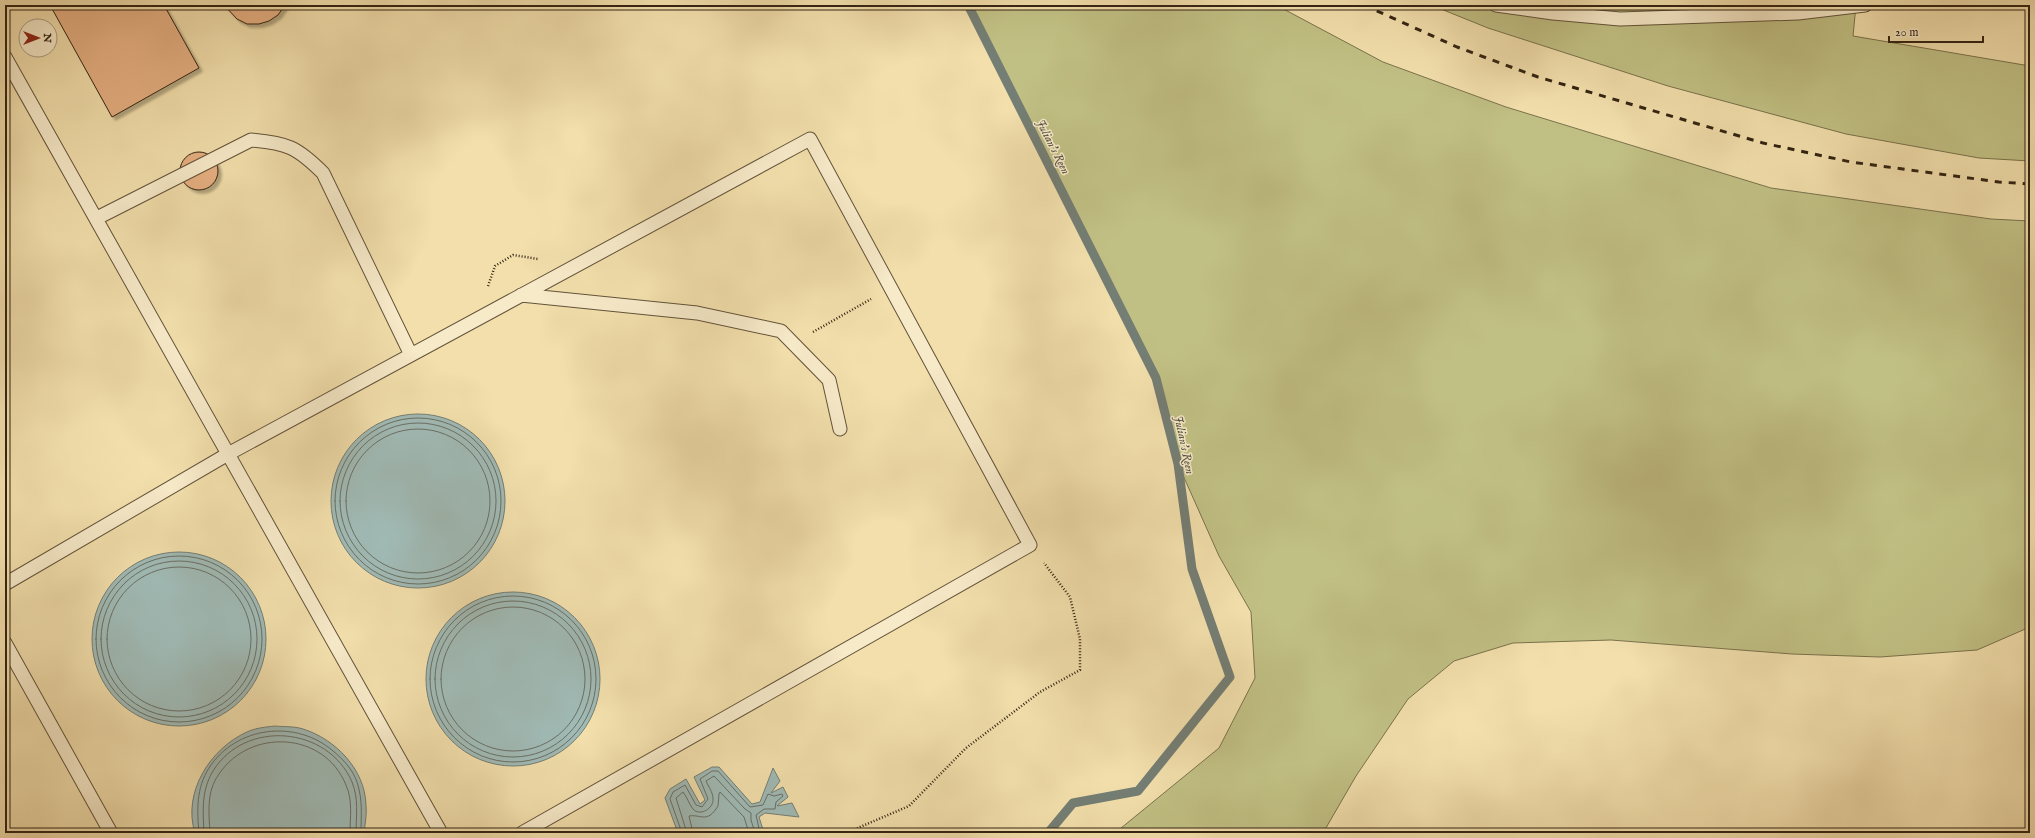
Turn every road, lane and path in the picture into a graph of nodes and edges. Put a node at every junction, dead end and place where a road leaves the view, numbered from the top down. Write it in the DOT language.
graph roads {
  1 [pos="1496,5"];
  2 [pos="1865,5"];
  3 [pos="5,57"];
  4 [pos="97,218"];
  5 [pos="891,289"];
  6 [pos="521,296"];
  7 [pos="793,343"];
  8 [pos="411,355"];
  9 [pos="840,429"];
  10 [pos="228,454"];
  11 [pos="1030,545"];
  12 [pos="5,584"];
  13 [pos="5,643"];
  14 [pos="111,833"];
  15 [pos="441,833"];
  16 [pos="522,833"];
  17 [pos="846,833"];
  1 -- 2 [label="lane"];
  3 -- 4 [label="lane"];
  4 -- 8 [label="lane"];
  4 -- 10 [label="lane"];
  5 -- 6 [label="lane"];
  5 -- 7 [label="path"];
  5 -- 11 [label="lane"];
  6 -- 7 [label="lane"];
  6 -- 8 [label="lane"];
  7 -- 9 [label="lane"];
  8 -- 10 [label="lane"];
  10 -- 12 [label="lane"];
  10 -- 15 [label="lane"];
  11 -- 16 [label="lane"];
  11 -- 17 [label="path"];
  13 -- 14 [label="lane"];
}
